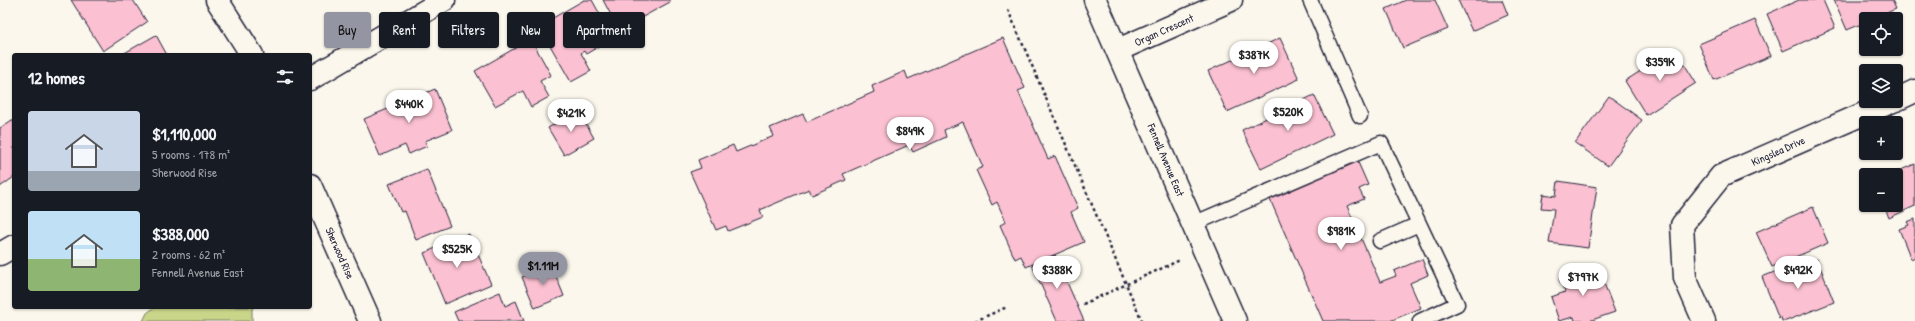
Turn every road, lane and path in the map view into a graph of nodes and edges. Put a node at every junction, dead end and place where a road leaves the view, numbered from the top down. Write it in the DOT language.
graph roads {
  1 [pos="217,0"];
  2 [pos="444,0"];
  3 [pos="1095,0"];
  4 [pos="1231,0"];
  5 [pos="1310,0"];
  6 [pos="1008,10"];
  7 [pos="1118,50"];
  8 [pos="251,53"];
  9 [pos="312,78"];
  10 [pos="1915,91"];
  11 [pos="1903,97"];
  12 [pos="1877,108"];
  13 [pos="1360,116"];
  14 [pos="312,190"];
  15 [pos="1193,224"];
  16 [pos="1419,224"];
  17 [pos="1380,241"];
  18 [pos="12,247"];
  19 [pos="1204,250"];
  20 [pos="0,254"];
  21 [pos="1126,284"];
  22 [pos="1084,304"];
  23 [pos="1007,307"];
  24 [pos="370,321"];
  25 [pos="975,321"];
  26 [pos="1142,321"];
  27 [pos="1235,321"];
  28 [pos="1420,321"];
  29 [pos="1704,321"];
  1 -- 8 [label="street"];
  2 -- 9 [label="street"];
  3 -- 7 [label="street, Fennell Avenue East"];
  4 -- 7 [label="street, Organ Crescent"];
  5 -- 13 [label="lane"];
  6 -- 21 [label="path"];
  7 -- 15 [label="street, Fennell Avenue East"];
  10 -- 11 [label="street"];
  12 -- 29 [label="street, Kingslea Drive"];
  14 -- 24 [label="street, Sherwood Rise"];
  15 -- 16 [label="lane"];
  15 -- 19 [label="street, Fennell Avenue East"];
  16 -- 17 [label="lane"];
  16 -- 28 [label="lane"];
  18 -- 20 [label="street"];
  19 -- 21 [label="path"];
  19 -- 27 [label="street, Fennell Avenue East"];
  21 -- 22 [label="path"];
  21 -- 26 [label="path"];
  23 -- 25 [label="path"];
}
